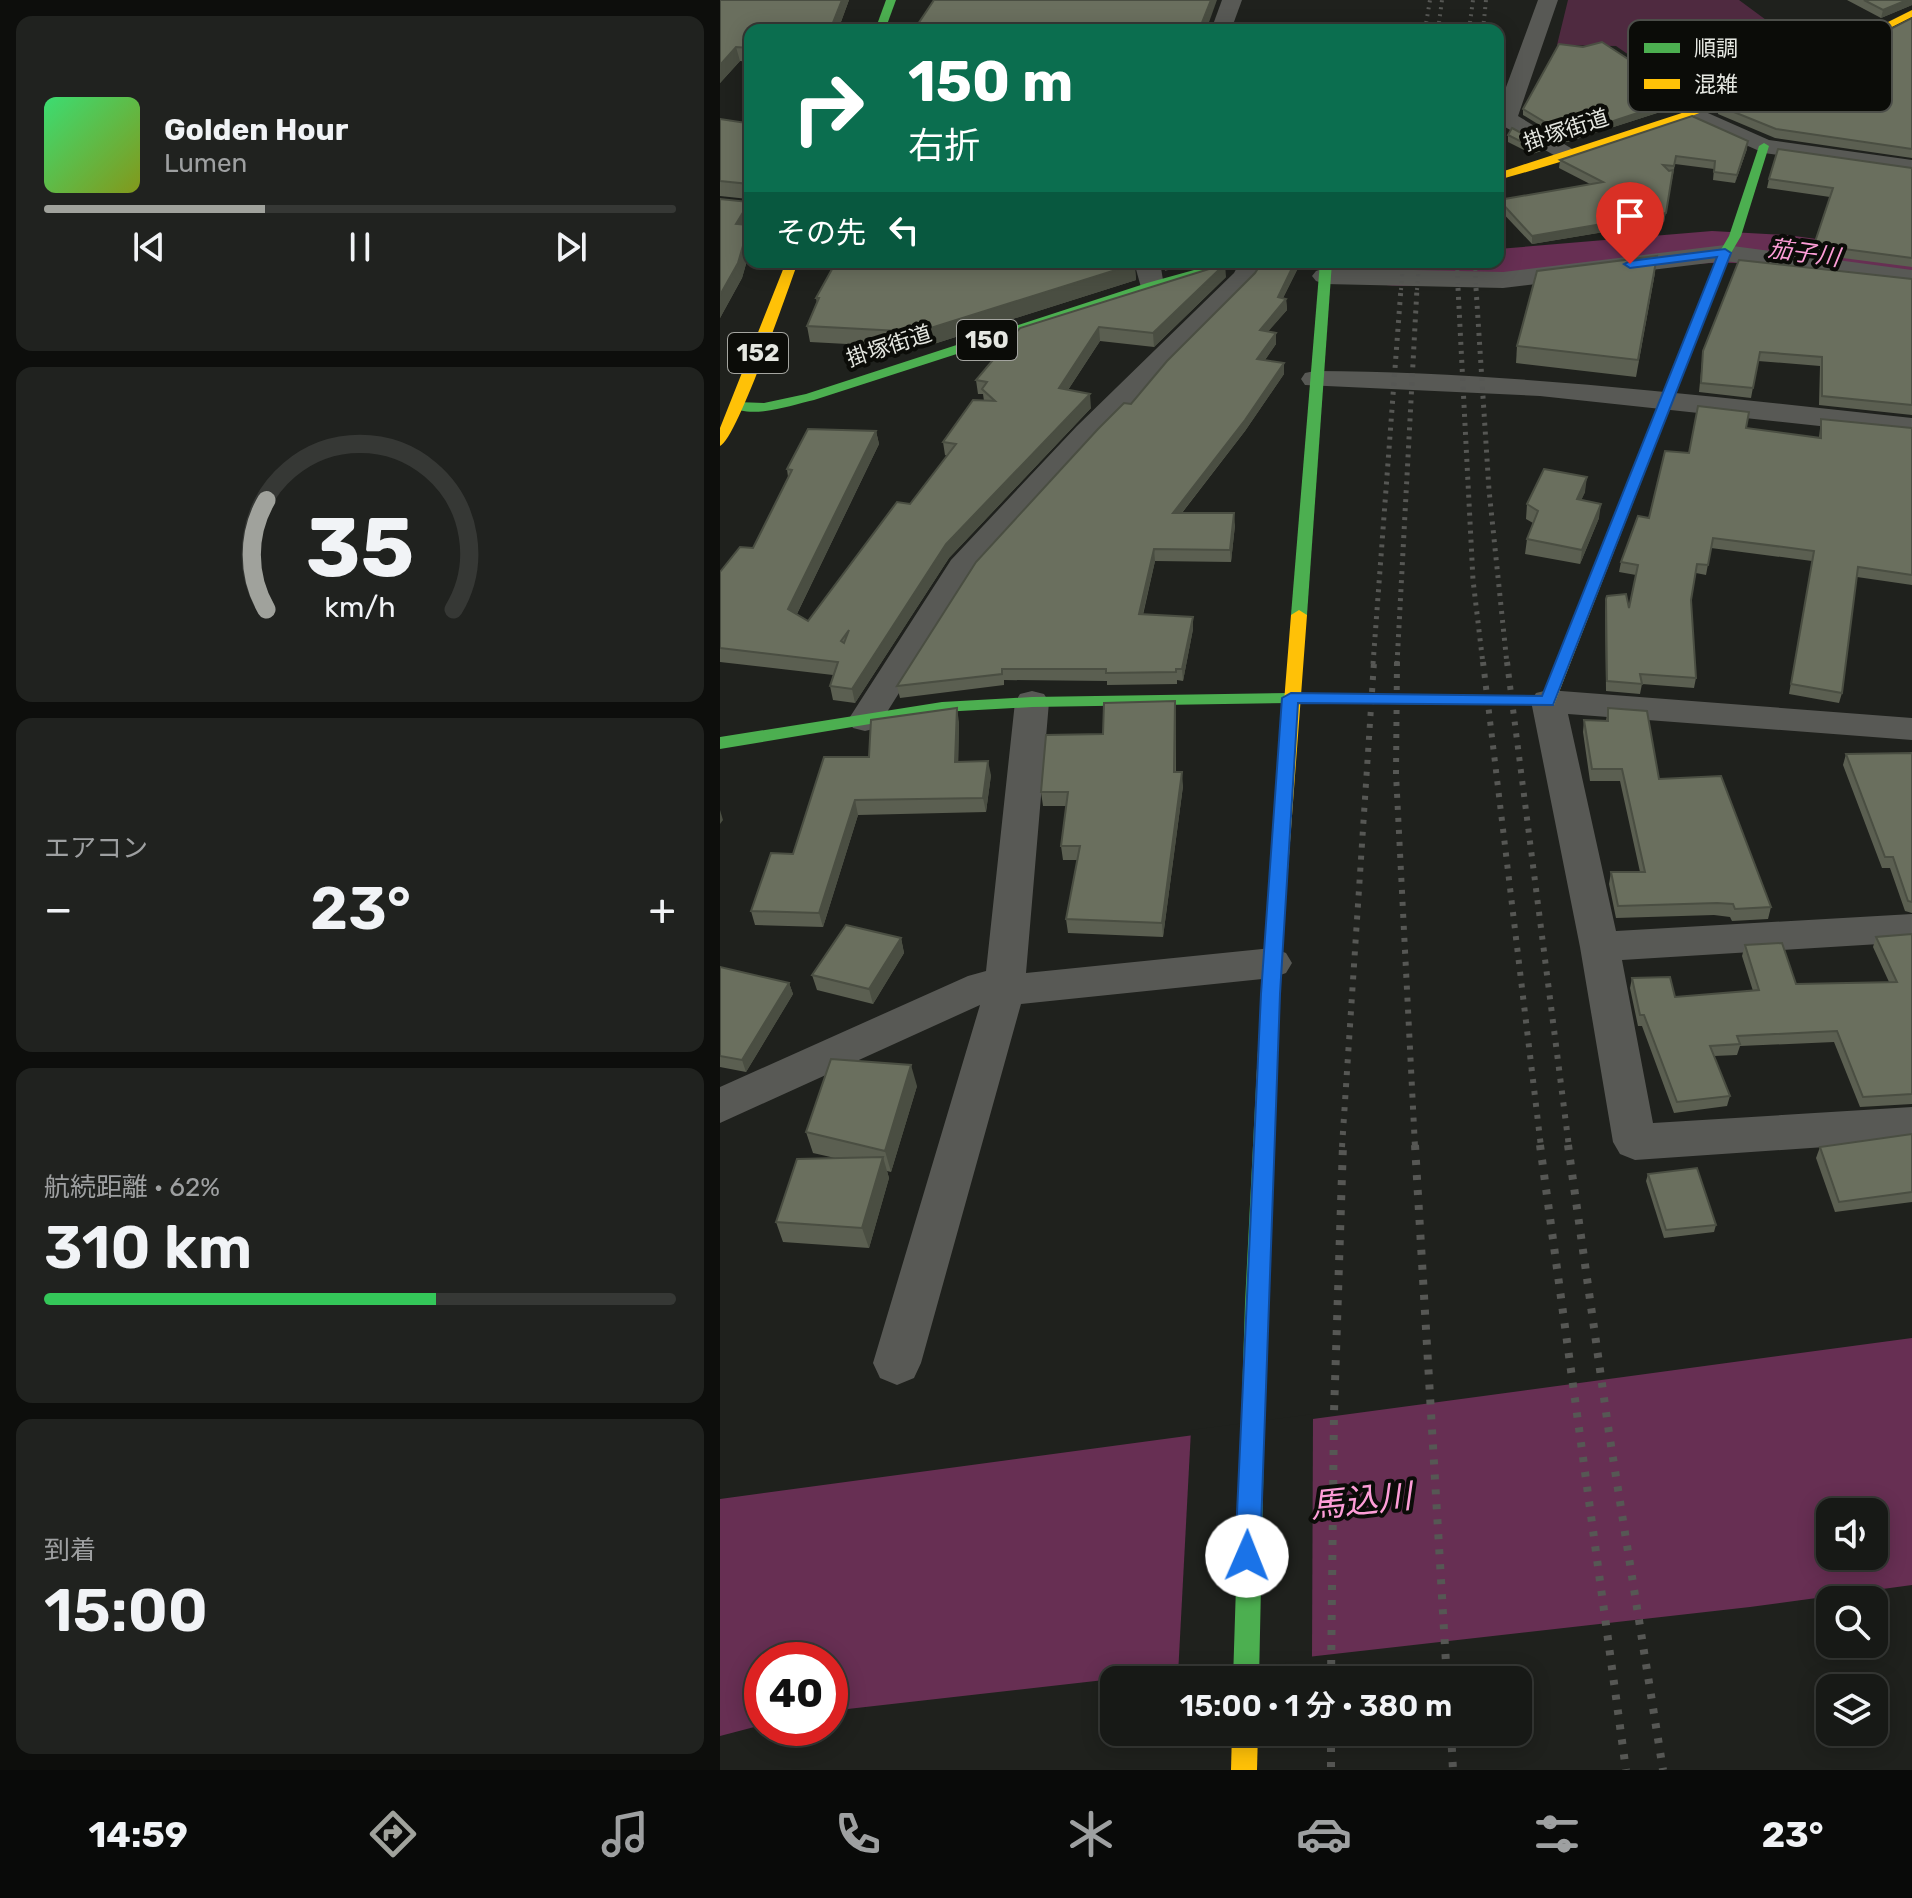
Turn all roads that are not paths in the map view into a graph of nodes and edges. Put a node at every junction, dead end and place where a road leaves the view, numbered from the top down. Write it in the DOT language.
graph roads {
  1 [pos="891,0"];
  2 [pos="1232,0"];
  3 [pos="1548,0"];
  4 [pos="1912,13"];
  5 [pos="1892,23"];
  6 [pos="882,24"];
  7 [pos="1223,24"];
  8 [pos="1692,113"];
  9 [pos="1764,146"];
  10 [pos="1566,155"];
  11 [pos="1912,167"];
  12 [pos="1504,175"];
  13 [pos="1730,244"];
  14 [pos="1912,258"];
  15 [pos="1504,259"];
  16 [pos="789,268"];
  17 [pos="1192,268"];
  18 [pos="1249,268"];
  19 [pos="1325,269"];
  20 [pos="1149,274"];
  21 [pos="1912,278"];
  22 [pos="1315,379"];
  23 [pos="1668,401"];
  24 [pos="729,406"];
  25 [pos="1912,427"];
  26 [pos="720,442"];
  27 [pos="1291,698"];
  28 [pos="1548,701"];
  29 [pos="1032,702"];
  30 [pos="865,720"];
  31 [pos="1912,729"];
  32 [pos="720,743"];
  33 [pos="1912,928"];
  34 [pos="1600,947"];
  35 [pos="1272,963"];
  36 [pos="1005,988"];
  37 [pos="720,1106"];
  38 [pos="1912,1124"];
  39 [pos="897,1363"];
  40 [pos="1246,1666"];
  41 [pos="1245,1746"];
  42 [pos="1244,1770"];
  1 -- 6 [label="main road"];
  2 -- 7 [label="street"];
  3 -- 10 [label="street"];
  4 -- 5 [label="main road, 掛塚街道"];
  8 -- 9 [label="street"];
  8 -- 10 [label="main road, 掛塚街道"];
  9 -- 11 [label="street"];
  9 -- 13 [label="main road"];
  10 -- 12 [label="main road, 掛塚街道"];
  13 -- 14 [label="street"];
  13 -- 15 [label="street"];
  13 -- 19 [label="street"];
  13 -- 21 [label="street"];
  13 -- 23 [label="main road"];
  16 -- 24 [label="main road, 152"];
  17 -- 20 [label="main road, 掛塚街道 / 150"];
  18 -- 30 [label="street"];
  19 -- 22 [label="main road"];
  20 -- 24 [label="main road, 掛塚街道 / 150"];
  22 -- 23 [label="street"];
  22 -- 27 [label="main road"];
  23 -- 25 [label="street"];
  23 -- 28 [label="main road"];
  24 -- 26 [label="main road, 152"];
  27 -- 28 [label="main road"];
  27 -- 29 [label="main road"];
  27 -- 35 [label="main road"];
  28 -- 31 [label="street"];
  28 -- 34 [label="street"];
  29 -- 30 [label="main road"];
  29 -- 36 [label="street"];
  30 -- 32 [label="main road"];
  33 -- 34 [label="street"];
  34 -- 38 [label="street"];
  35 -- 36 [label="street"];
  35 -- 40 [label="main road"];
  36 -- 37 [label="street"];
  36 -- 39 [label="street"];
  41 -- 42 [label="main road"];
}
